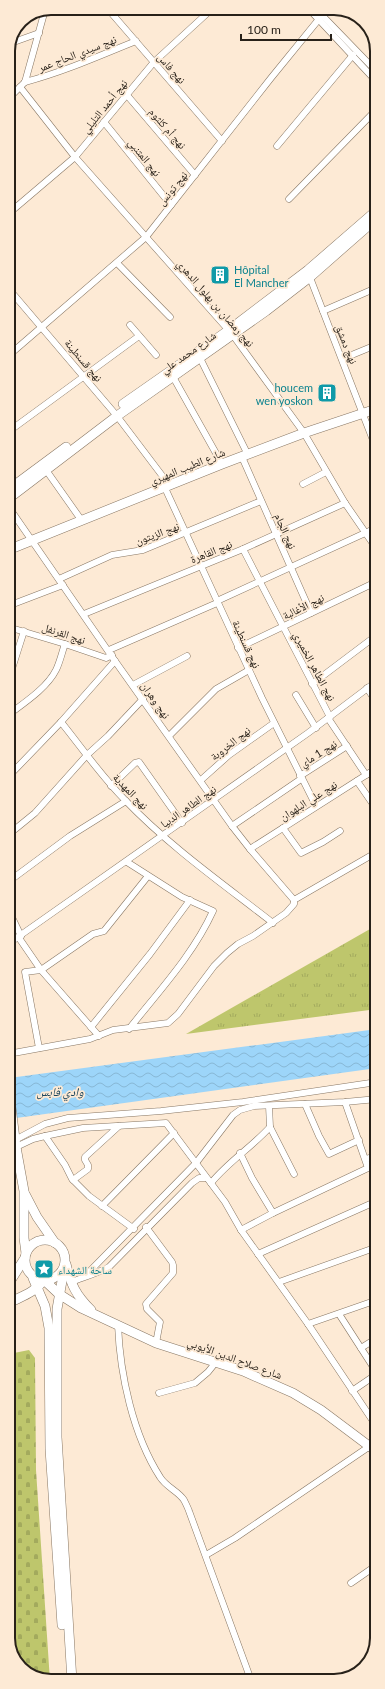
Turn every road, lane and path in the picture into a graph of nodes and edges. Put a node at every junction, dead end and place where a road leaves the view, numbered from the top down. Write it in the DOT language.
graph roads {
  1 [pos="113,15"];
  2 [pos="205,15"];
  3 [pos="317,15"];
  4 [pos="319,15"];
  5 [pos="323,15"];
  6 [pos="43,16"];
  7 [pos="321,18"];
  8 [pos="39,33"];
  9 [pos="17,41"];
  10 [pos="136,41"];
  11 [pos="353,56"];
  12 [pos="154,62"];
  13 [pos="368,67"];
  14 [pos="370,70"];
  15 [pos="24,82"];
  16 [pos="20,87"];
  17 [pos="15,92"];
  18 [pos="126,94"];
  19 [pos="370,116"];
  20 [pos="104,122"];
  21 [pos="222,141"];
  22 [pos="277,146"];
  23 [pos="75,157"];
  24 [pos="195,175"];
  25 [pos="289,199"];
  26 [pos="171,205"];
  27 [pos="15,208"];
  28 [pos="370,217"];
  29 [pos="370,224"];
  30 [pos="146,238"];
  31 [pos="117,263"];
  32 [pos="309,274"];
  33 [pos="370,291"];
  34 [pos="15,296"];
  35 [pos="323,311"];
  36 [pos="170,317"];
  37 [pos="130,325"];
  38 [pos="42,327"];
  39 [pos="231,332"];
  40 [pos="139,336"];
  41 [pos="370,347"];
  42 [pos="15,350"];
  43 [pos="156,356"];
  44 [pos="200,358"];
  45 [pos="342,358"];
  46 [pos="171,374"];
  47 [pos="84,377"];
  48 [pos="370,412"];
  49 [pos="115,414"];
  50 [pos="364,414"];
  51 [pos="15,427"];
  52 [pos="370,431"];
  53 [pos="304,433"];
  54 [pos="245,456"];
  55 [pos="222,464"];
  56 [pos="46,470"];
  57 [pos="326,472"];
  58 [pos="303,484"];
  59 [pos="15,485"];
  60 [pos="168,487"];
  61 [pos="15,494"];
  62 [pos="261,500"];
  63 [pos="345,503"];
  64 [pos="15,516"];
  65 [pos="82,521"];
  66 [pos="370,531"];
  67 [pos="185,533"];
  68 [pos="366,533"];
  69 [pos="276,534"];
  70 [pos="370,539"];
  71 [pos="33,540"];
  72 [pos="15,547"];
  73 [pos="243,549"];
  74 [pos="201,566"];
  75 [pos="291,568"];
  76 [pos="59,579"];
  77 [pos="260,582"];
  78 [pos="63,585"];
  79 [pos="370,585"];
  80 [pos="217,602"];
  81 [pos="15,603"];
  82 [pos="311,613"];
  83 [pos="84,614"];
  84 [pos="283,627"];
  85 [pos="15,629"];
  86 [pos="24,631"];
  87 [pos="370,640"];
  88 [pos="65,644"];
  89 [pos="238,648"];
  90 [pos="112,655"];
  91 [pos="187,656"];
  92 [pos="15,659"];
  93 [pos="249,670"];
  94 [pos="312,684"];
  95 [pos="133,685"];
  96 [pos="370,686"];
  97 [pos="367,688"];
  98 [pos="370,693"];
  99 [pos="296,695"];
  100 [pos="143,699"];
  101 [pos="15,710"];
  102 [pos="329,717"];
  103 [pos="61,722"];
  104 [pos="274,723"];
  105 [pos="316,728"];
  106 [pos="169,736"];
  107 [pos="348,746"];
  108 [pos="286,749"];
  109 [pos="86,755"];
  110 [pos="15,770"];
  111 [pos="370,772"];
  112 [pos="366,775"];
  113 [pos="301,777"];
  114 [pos="201,780"];
  115 [pos="357,781"];
  116 [pos="111,786"];
  117 [pos="215,800"];
  118 [pos="370,800"];
  119 [pos="126,801"];
  120 [pos="316,806"];
  121 [pos="182,823"];
  122 [pos="232,826"];
  123 [pos="283,828"];
  124 [pos="15,829"];
  125 [pos="340,831"];
  126 [pos="163,836"];
  127 [pos="250,849"];
  128 [pos="370,856"];
  129 [pos="127,862"];
  130 [pos="148,876"];
  131 [pos="15,877"];
  132 [pos="190,900"];
  133 [pos="294,900"];
  134 [pos="273,923"];
  135 [pos="15,925"];
  136 [pos="20,937"];
  137 [pos="15,940"];
  138 [pos="41,970"];
  139 [pos="91,1027"];
  140 [pos="129,1029"];
  141 [pos="98,1036"];
  142 [pos="39,1048"];
  143 [pos="15,1053"];
  144 [pos="370,1083"];
  145 [pos="370,1100"];
  146 [pos="345,1102"];
  147 [pos="305,1104"];
  148 [pos="269,1106"];
  149 [pos="119,1126"];
  150 [pos="270,1127"];
  151 [pos="174,1133"];
  152 [pos="15,1136"];
  153 [pos="46,1136"];
  154 [pos="15,1137"];
  155 [pos="359,1140"];
  156 [pos="15,1147"];
  157 [pos="240,1153"];
  158 [pos="370,1158"];
  159 [pos="366,1159"];
  160 [pos="196,1164"];
  161 [pos="294,1174"];
  162 [pos="206,1178"];
  163 [pos="73,1180"];
  164 [pos="211,1183"];
  165 [pos="24,1191"];
  166 [pos="370,1205"];
  167 [pos="102,1206"];
  168 [pos="273,1213"];
  169 [pos="140,1222"];
  170 [pos="134,1228"];
  171 [pos="147,1228"];
  172 [pos="241,1230"];
  173 [pos="55,1243"];
  174 [pos="370,1250"];
  175 [pos="258,1254"];
  176 [pos="25,1256"];
  177 [pos="65,1261"];
  178 [pos="15,1273"];
  179 [pos="85,1276"];
  180 [pos="33,1278"];
  181 [pos="44,1280"];
  182 [pos="71,1282"];
  183 [pos="279,1282"];
  184 [pos="38,1288"];
  185 [pos="59,1294"];
  186 [pos="15,1301"];
  187 [pos="370,1303"];
  188 [pos="339,1314"];
  189 [pos="96,1315"];
  190 [pos="308,1324"];
  191 [pos="118,1325"];
  192 [pos="370,1342"];
  193 [pos="156,1343"];
  194 [pos="361,1348"];
  195 [pos="216,1362"];
  196 [pos="370,1363"];
  197 [pos="370,1379"];
  198 [pos="352,1391"];
  199 [pos="159,1393"];
  200 [pos="370,1417"];
  201 [pos="370,1447"];
  202 [pos="370,1451"];
  203 [pos="206,1555"];
  204 [pos="370,1571"];
  205 [pos="351,1583"];
  206 [pos="66,1674"];
  207 [pos="72,1674"];
  208 [pos="249,1674"];
  1 -- 10 [label="street, نهج فاس"];
  2 -- 12 [label="street, نهج أحمد التليلي"];
  3 -- 7 [label="street"];
  4 -- 7 [label="street"];
  5 -- 7 [label="street, نهج تونس"];
  6 -- 8 [label="street"];
  7 -- 11 [label="street"];
  7 -- 13 [label="street"];
  7 -- 21 [label="street, نهج تونس"];
  8 -- 9 [label="street"];
  8 -- 15 [label="street"];
  10 -- 12 [label="street, نهج فاس"];
  10 -- 15 [label="street, نهج سيدي الحاج عمر"];
  11 -- 13 [label="street"];
  11 -- 22 [label="street"];
  12 -- 18 [label="street, نهج أحمد التليلي"];
  12 -- 21 [label="street, نهج فاس"];
  13 -- 14 [label="street"];
  15 -- 16 [label="street"];
  16 -- 17 [label="street"];
  16 -- 23 [label="street, نهج رمضان بن بهلول الدهري"];
  18 -- 20 [label="street, نهج أحمد التليلي"];
  18 -- 24 [label="street, نهج أم كلثوم"];
  19 -- 25 [label="street"];
  20 -- 23 [label="street, نهج أحمد التليلي"];
  20 -- 26 [label="street, نهج المتنبي"];
  21 -- 24 [label="street, نهج تونس"];
  23 -- 27 [label="street, نهج أحمد التليلي"];
  23 -- 30 [label="street, نهج رمضان بن بهلول الدهري"];
  24 -- 26 [label="street, نهج تونس"];
  26 -- 30 [label="street, نهج تونس"];
  28 -- 32 [label="main road, شارع محمد علي"];
  29 -- 32 [label="main road, شارع محمد علي"];
  30 -- 31 [label="street, نهج تونس"];
  30 -- 39 [label="street, نهج رمضان بن بهلول الدهري"];
  31 -- 36 [label="street"];
  31 -- 38 [label="street, نهج تونس"];
  32 -- 35 [label="street, نهج دمشق"];
  32 -- 39 [label="main road, شارع محمد علي"];
  33 -- 35 [label="street"];
  34 -- 38 [label="street, نهج قسنطينة"];
  35 -- 45 [label="street, نهج دمشق"];
  37 -- 40 [label="street"];
  38 -- 42 [label="street, نهج تونس"];
  38 -- 47 [label="street, نهج قسنطينة"];
  39 -- 44 [label="main road, شارع محمد علي"];
  39 -- 46 [label="main road, شارع محمد علي"];
  39 -- 53 [label="street, نهج رمضان بن بهلول الدهري"];
  40 -- 43 [label="street"];
  40 -- 47 [label="street"];
  41 -- 45 [label="street"];
  44 -- 46 [label="main road, شارع محمد علي"];
  44 -- 54 [label="street, نهج الجام"];
  45 -- 50 [label="street, نهج دمشق"];
  46 -- 49 [label="main road, شارع محمد علي"];
  46 -- 55 [label="street"];
  47 -- 49 [label="street, نهج قسنطينة"];
  47 -- 51 [label="street"];
  48 -- 50 [label="main road, شارع الطيب المهيري"];
  49 -- 56 [label="main road, شارع محمد علي"];
  49 -- 59 [label="main road, شارع محمد علي"];
  49 -- 60 [label="street, نهج قسنطينة"];
  50 -- 52 [label="street, نهج دمشق"];
  50 -- 53 [label="main road, شارع الطيب المهيري"];
  53 -- 54 [label="main road, شارع الطيب المهيري"];
  53 -- 57 [label="street, نهج رمضان بن بهلول الدهري"];
  54 -- 55 [label="main road, شارع الطيب المهيري"];
  54 -- 62 [label="street, نهج الجام"];
  55 -- 60 [label="main road, شارع الطيب المهيري"];
  56 -- 61 [label="main road, شارع محمد علي"];
  56 -- 65 [label="street"];
  57 -- 58 [label="street"];
  57 -- 63 [label="street, نهج رمضان بن بهلول الدهري"];
  60 -- 65 [label="main road, شارع الطيب المهيري"];
  60 -- 67 [label="street, نهج قسنطينة"];
  62 -- 67 [label="street, نهج الزيتون"];
  62 -- 69 [label="street, نهج الجام"];
  63 -- 68 [label="street, نهج رمضان بن بهلول الدهري"];
  63 -- 69 [label="street, نهج القاهرة"];
  64 -- 71 [label="street, نهج وهران"];
  65 -- 71 [label="main road, شارع الطيب المهيري"];
  66 -- 68 [label="street"];
  67 -- 74 [label="street, نهج قسنطينة"];
  67 -- 76 [label="street, نهج الزيتون"];
  68 -- 70 [label="street, نهج رمضان بن بهلول الدهري"];
  68 -- 75 [label="street"];
  69 -- 73 [label="street, نهج القاهرة"];
  69 -- 75 [label="street, نهج الجام"];
  71 -- 72 [label="main road, شارع الطيب المهيري"];
  71 -- 76 [label="street, نهج وهران"];
  73 -- 74 [label="street, نهج القاهرة"];
  73 -- 77 [label="street, نهج الطاهر الخميري"];
  74 -- 80 [label="street, نهج قسنطينة"];
  74 -- 83 [label="street, نهج القاهرة"];
  75 -- 77 [label="street"];
  75 -- 82 [label="street, نهج الجام"];
  76 -- 78 [label="street, نهج وهران"];
  77 -- 80 [label="street"];
  77 -- 84 [label="street, نهج الطاهر الخميري"];
  78 -- 81 [label="street"];
  78 -- 83 [label="street, نهج وهران"];
  79 -- 82 [label="street, نهج الأغالبة"];
  80 -- 89 [label="street, نهج قسنطينة"];
  80 -- 90 [label="street"];
  82 -- 84 [label="street, نهج الأغالبة"];
  83 -- 90 [label="street, نهج وهران"];
  84 -- 89 [label="street, نهج الأغالبة"];
  84 -- 94 [label="street, نهج الطاهر الخميري"];
  85 -- 86 [label="street, نهج القرنفل"];
  86 -- 88 [label="street, نهج القرنفل"];
  86 -- 92 [label="street"];
  87 -- 94 [label="street"];
  88 -- 90 [label="street, نهج القرنفل"];
  88 -- 101 [label="street"];
  89 -- 93 [label="street, نهج قسنطينة"];
  90 -- 95 [label="street, نهج وهران"];
  90 -- 103 [label="street"];
  91 -- 95 [label="street"];
  93 -- 104 [label="street, نهج قسنطينة"];
  93 -- 106 [label="street"];
  94 -- 102 [label="street, نهج الطاهر الخميري"];
  95 -- 100 [label="street, نهج وهران"];
  96 -- 97 [label="street, نهج الطاهر الدبيا"];
  97 -- 98 [label="street"];
  97 -- 102 [label="street, نهج الطاهر الدبيا"];
  99 -- 105 [label="street"];
  100 -- 106 [label="street, نهج وهران"];
  100 -- 109 [label="street"];
  102 -- 105 [label="street, نهج الطاهر الدبيا"];
  102 -- 107 [label="street, نهج الطاهر الخميري"];
  103 -- 109 [label="street, نهج المهدية"];
  103 -- 110 [label="street"];
  104 -- 108 [label="street, نهج قسنطينة"];
  104 -- 114 [label="street, نهج الخروبة"];
  105 -- 108 [label="street, نهج الطاهر الدبيا"];
  106 -- 114 [label="street, نهج وهران"];
  107 -- 112 [label="street, نهج الطاهر الخميري"];
  107 -- 113 [label="street, نهج 1 ماي"];
  108 -- 113 [label="street, نهج قسنطينة"];
  108 -- 117 [label="street, نهج الطاهر الدبيا"];
  109 -- 116 [label="street, نهج المهدية"];
  109 -- 124 [label="street"];
  111 -- 112 [label="street, نهج علي البلهوان"];
  112 -- 115 [label="street, نهج علي البلهوان"];
  113 -- 120 [label="street, نهج قسنطينة"];
  113 -- 122 [label="street, نهج 1 ماي"];
  114 -- 117 [label="street, نهج وهران"];
  115 -- 118 [label="street"];
  115 -- 120 [label="street, نهج علي البلهوان"];
  116 -- 119 [label="street, نهج المهدية"];
  116 -- 121 [label="street"];
  117 -- 121 [label="street, نهج الطاهر الدبيا"];
  117 -- 122 [label="street, نهج وهران"];
  119 -- 126 [label="street, نهج المهدية"];
  119 -- 131 [label="street"];
  120 -- 123 [label="street, نهج علي البلهوان"];
  121 -- 126 [label="street, نهج الطاهر الدبيا"];
  122 -- 127 [label="street, نهج وهران"];
  123 -- 125 [label="street"];
  123 -- 127 [label="street, نهج علي البلهوان"];
  126 -- 129 [label="street, نهج الطاهر الدبيا"];
  126 -- 134 [label="street, نهج المهدية"];
  127 -- 133 [label="street, نهج وهران"];
  128 -- 133 [label="street"];
  129 -- 130 [label="street"];
  129 -- 136 [label="street, نهج الطاهر الدبيا"];
  130 -- 132 [label="street"];
  130 -- 138 [label="street"];
  132 -- 139 [label="street"];
  132 -- 140 [label="street"];
  133 -- 134 [label="street"];
  134 -- 140 [label="street"];
  135 -- 136 [label="street"];
  136 -- 137 [label="street, نهج الطاهر الدبيا"];
  136 -- 138 [label="street"];
  138 -- 139 [label="street"];
  138 -- 142 [label="street"];
  139 -- 141 [label="street"];
  140 -- 141 [label="street"];
  141 -- 142 [label="street"];
  142 -- 143 [label="street"];
  144 -- 152 [label="street"];
  145 -- 146 [label="street"];
  146 -- 147 [label="street"];
  146 -- 155 [label="street"];
  147 -- 148 [label="street"];
  147 -- 155 [label="street"];
  148 -- 150 [label="street"];
  148 -- 160 [label="street"];
  149 -- 151 [label="street"];
  149 -- 153 [label="street"];
  149 -- 163 [label="street"];
  150 -- 157 [label="street"];
  150 -- 161 [label="street"];
  151 -- 160 [label="street"];
  151 -- 167 [label="street"];
  153 -- 154 [label="street"];
  153 -- 163 [label="street"];
  155 -- 159 [label="street"];
  156 -- 165 [label="main road"];
  157 -- 164 [label="street"];
  157 -- 168 [label="street"];
  158 -- 159 [label="street"];
  159 -- 168 [label="street"];
  160 -- 162 [label="street"];
  160 -- 169 [label="street"];
  162 -- 164 [label="street"];
  162 -- 171 [label="street"];
  163 -- 167 [label="street"];
  164 -- 172 [label="street"];
  165 -- 173 [label="main road"];
  165 -- 176 [label="main road"];
  166 -- 175 [label="street"];
  167 -- 170 [label="street"];
  168 -- 172 [label="street"];
  169 -- 170 [label="street"];
  169 -- 171 [label="street"];
  170 -- 179 [label="street"];
  171 -- 179 [label="street"];
  171 -- 193 [label="street"];
  172 -- 175 [label="street"];
  173 -- 176 [label="main road"];
  173 -- 177 [label="main road"];
  174 -- 183 [label="street"];
  175 -- 183 [label="street"];
  176 -- 178 [label="main road"];
  176 -- 180 [label="main road"];
  177 -- 181 [label="main road"];
  177 -- 182 [label="main road, شارع صلاح الدين الأيوبي"];
  177 -- 185 [label="main road"];
  179 -- 182 [label="street"];
  180 -- 181 [label="main road"];
  180 -- 184 [label="main road"];
  181 -- 184 [label="main road"];
  181 -- 185 [label="main road, شارع صلاح الدين الأيوبي"];
  182 -- 189 [label="main road, شارع صلاح الدين الأيوبي"];
  183 -- 190 [label="street"];
  184 -- 186 [label="main road"];
  184 -- 206 [label="main road"];
  185 -- 189 [label="main road, شارع صلاح الدين الأيوبي"];
  185 -- 207 [label="main road"];
  187 -- 188 [label="street"];
  188 -- 190 [label="street"];
  188 -- 194 [label="street"];
  189 -- 191 [label="main road, شارع صلاح الدين الأيوبي"];
  190 -- 198 [label="street"];
  191 -- 193 [label="main road, شارع صلاح الدين الأيوبي"];
  191 -- 203 [label="street"];
  192 -- 194 [label="street"];
  193 -- 195 [label="main road, شارع صلاح الدين الأيوبي"];
  194 -- 196 [label="street"];
  195 -- 199 [label="street"];
  195 -- 201 [label="main road, شارع صلاح الدين الأيوبي"];
  197 -- 198 [label="street"];
  198 -- 200 [label="street"];
  202 -- 203 [label="street"];
  203 -- 208 [label="street"];
  204 -- 205 [label="street"];
}
